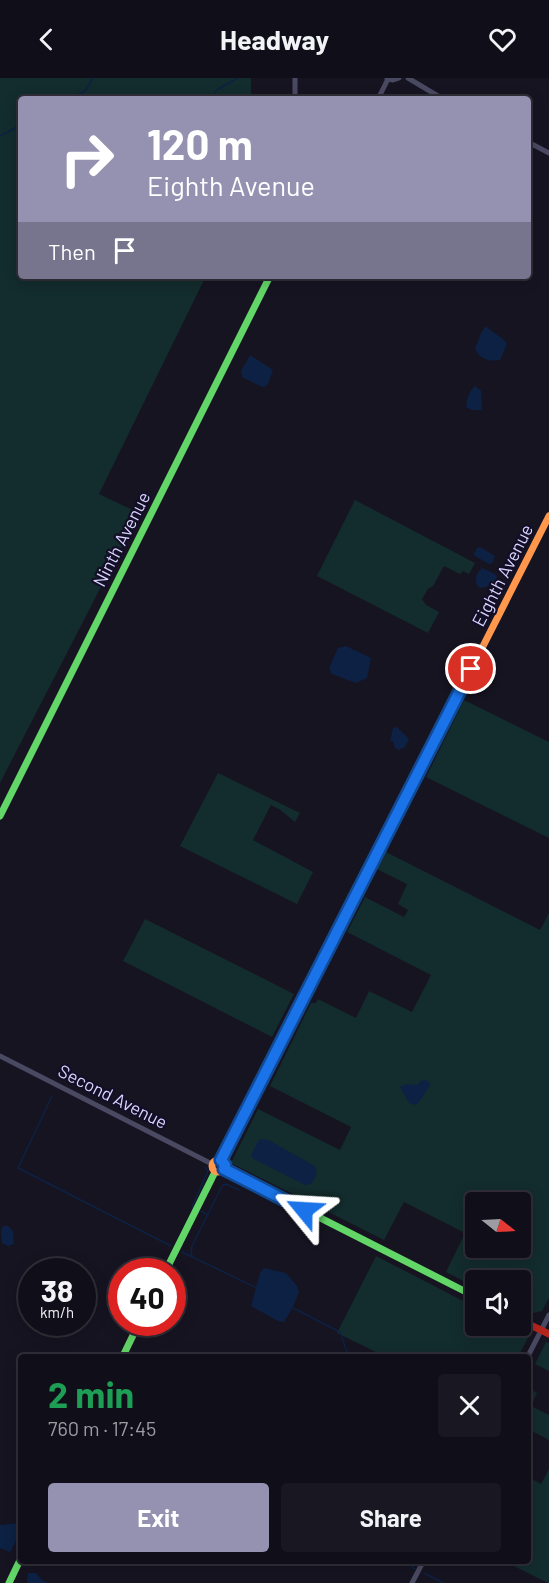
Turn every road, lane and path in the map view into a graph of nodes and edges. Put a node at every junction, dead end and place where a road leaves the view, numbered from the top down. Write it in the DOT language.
graph roads {
  1 [pos="295,78"];
  2 [pos="399,78"];
  3 [pos="408,78"];
  4 [pos="387,79"];
  5 [pos="295,96"];
  6 [pos="379,96"];
  7 [pos="438,96"];
  8 [pos="531,144"];
  9 [pos="549,153"];
  10 [pos="268,279"];
  11 [pos="549,516"];
  12 [pos="0,816"];
  13 [pos="0,1056"];
  14 [pos="221,1160"];
  15 [pos="214,1168"];
  16 [pos="224,1169"];
  17 [pos="172,1258"];
  18 [pos="465,1291"];
  19 [pos="549,1315"];
  20 [pos="531,1325"];
  21 [pos="541,1330"];
  22 [pos="549,1334"];
  23 [pos="133,1336"];
  24 [pos="124,1354"];
  25 [pos="529,1354"];
  26 [pos="18,1564"];
  27 [pos="422,1564"];
  28 [pos="9,1583"];
  29 [pos="412,1583"];
  1 -- 5 [label="street"];
  2 -- 4 [label="street"];
  3 -- 7 [label="street"];
  4 -- 6 [label="street"];
  8 -- 9 [label="street"];
  10 -- 12 [label="main road, Ninth Avenue"];
  11 -- 14 [label="main road, Eighth Avenue"];
  13 -- 15 [label="street, Second Avenue"];
  14 -- 15 [label="main road"];
  14 -- 16 [label="main road"];
  15 -- 16 [label="main road"];
  15 -- 17 [label="main road"];
  16 -- 18 [label="main road"];
  19 -- 21 [label="street"];
  20 -- 21 [label="main road"];
  21 -- 22 [label="main road"];
  21 -- 25 [label="street"];
  23 -- 24 [label="main road"];
  26 -- 28 [label="main road"];
  27 -- 29 [label="street"];
}
